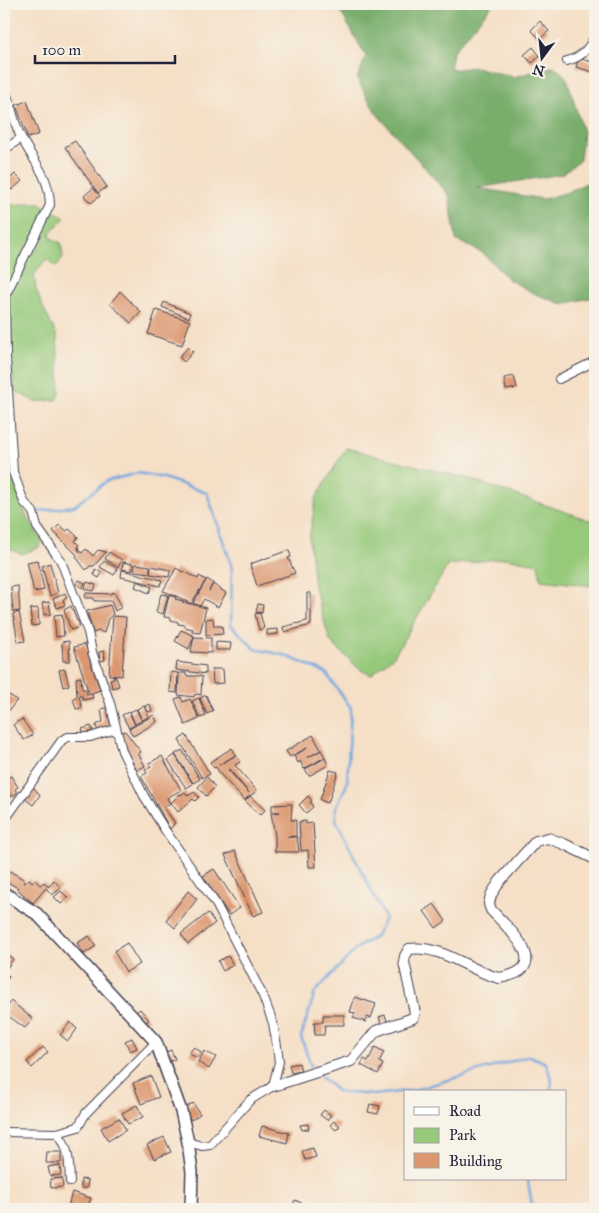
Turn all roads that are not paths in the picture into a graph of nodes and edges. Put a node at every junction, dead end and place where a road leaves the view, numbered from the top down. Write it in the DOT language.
graph roads {
  1 [pos="595,37"];
  2 [pos="567,61"];
  3 [pos="4,89"];
  4 [pos="21,138"];
  5 [pos="4,150"];
  6 [pos="595,361"];
  7 [pos="559,379"];
  8 [pos="116,730"];
  9 [pos="4,821"];
  10 [pos="595,859"];
  11 [pos="4,893"];
  12 [pos="156,1042"];
  13 [pos="273,1086"];
  14 [pos="4,1132"];
  15 [pos="57,1134"];
  16 [pos="188,1142"];
  17 [pos="70,1182"];
  18 [pos="191,1209"];
  1 -- 2 [label="street"];
  3 -- 4 [label="street"];
  4 -- 5 [label="street"];
  4 -- 8 [label="street"];
  6 -- 7 [label="street"];
  8 -- 9 [label="street"];
  8 -- 13 [label="street"];
  10 -- 13 [label="street"];
  11 -- 12 [label="main road"];
  12 -- 15 [label="street"];
  12 -- 16 [label="main road"];
  13 -- 16 [label="street"];
  14 -- 15 [label="street"];
  15 -- 17 [label="street"];
  16 -- 18 [label="main road"];
}
